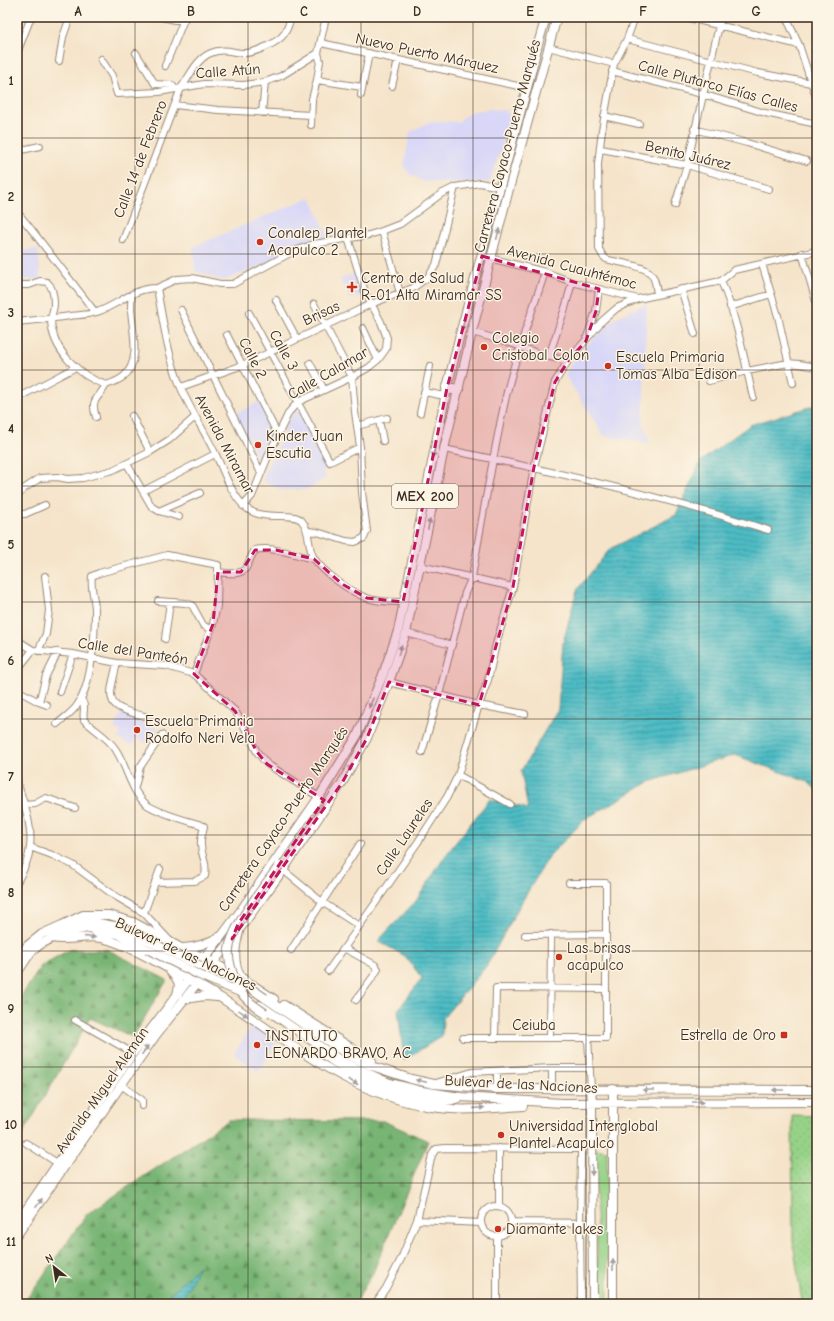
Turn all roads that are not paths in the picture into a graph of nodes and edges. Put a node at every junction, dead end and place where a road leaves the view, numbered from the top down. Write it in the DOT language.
graph roads {
  1 [pos="31,17"];
  2 [pos="70,17"];
  3 [pos="162,17"];
  4 [pos="291,17"];
  5 [pos="326,17"];
  6 [pos="546,17"];
  7 [pos="557,17"];
  8 [pos="635,17"];
  9 [pos="685,17"];
  10 [pos="721,17"];
  11 [pos="786,17"];
  12 [pos="184,19"];
  13 [pos="719,25"];
  14 [pos="627,39"];
  15 [pos="321,43"];
  16 [pos="799,45"];
  17 [pos="548,46"];
  18 [pos="17,53"];
  19 [pos="136,53"];
  20 [pos="318,53"];
  21 [pos="369,54"];
  22 [pos="101,60"];
  23 [pos="398,60"];
  24 [pos="59,61"];
  25 [pos="712,61"];
  26 [pos="614,64"];
  27 [pos="165,66"];
  28 [pos="612,71"];
  29 [pos="317,80"];
  30 [pos="265,82"];
  31 [pos="811,83"];
  32 [pos="392,86"];
  33 [pos="362,87"];
  34 [pos="178,88"];
  35 [pos="527,88"];
  36 [pos="702,94"];
  37 [pos="360,95"];
  38 [pos="817,100"];
  39 [pos="175,105"];
  40 [pos="262,113"];
  41 [pos="311,115"];
  42 [pos="604,116"];
  43 [pos="639,124"];
  44 [pos="817,124"];
  45 [pos="311,125"];
  46 [pos="694,129"];
  47 [pos="40,146"];
  48 [pos="601,149"];
  49 [pos="17,151"];
  50 [pos="807,161"];
  51 [pos="686,165"];
  52 [pos="500,187"];
  53 [pos="455,188"];
  54 [pos="769,189"];
  55 [pos="675,205"];
  56 [pos="17,212"];
  57 [pos="382,231"];
  58 [pos="348,238"];
  59 [pos="123,240"];
  60 [pos="817,251"];
  61 [pos="802,253"];
  62 [pos="482,256"];
  63 [pos="492,259"];
  64 [pos="762,264"];
  65 [pos="545,272"];
  66 [pos="721,281"];
  67 [pos="572,282"];
  68 [pos="17,285"];
  69 [pos="157,288"];
  70 [pos="599,289"];
  71 [pos="681,289"];
  72 [pos="400,293"];
  73 [pos="132,294"];
  74 [pos="771,294"];
  75 [pos="657,295"];
  76 [pos="638,299"];
  77 [pos="276,300"];
  78 [pos="314,304"];
  79 [pos="371,304"];
  80 [pos="817,305"];
  81 [pos="730,306"];
  82 [pos="181,310"];
  83 [pos="95,312"];
  84 [pos="250,314"];
  85 [pos="51,319"];
  86 [pos="17,322"];
  87 [pos="325,326"];
  88 [pos="363,328"];
  89 [pos="472,332"];
  90 [pos="695,334"];
  91 [pos="226,336"];
  92 [pos="297,339"];
  93 [pos="586,341"];
  94 [pos="520,347"];
  95 [pos="269,352"];
  96 [pos="549,356"];
  97 [pos="378,360"];
  98 [pos="568,361"];
  99 [pos="310,363"];
  100 [pos="788,363"];
  101 [pos="243,365"];
  102 [pos="430,366"];
  103 [pos="76,367"];
  104 [pos="817,367"];
  105 [pos="747,371"];
  106 [pos="213,375"];
  107 [pos="352,377"];
  108 [pos="709,381"];
  109 [pos="793,383"];
  110 [pos="106,385"];
  111 [pos="181,387"];
  112 [pos="324,390"];
  113 [pos="458,390"];
  114 [pos="424,392"];
  115 [pos="446,392"];
  116 [pos="753,397"];
  117 [pos="17,398"];
  118 [pos="298,402"];
  119 [pos="420,413"];
  120 [pos="132,416"];
  121 [pos="96,417"];
  122 [pos="195,417"];
  123 [pos="388,418"];
  124 [pos="380,420"];
  125 [pos="357,426"];
  126 [pos="278,435"];
  127 [pos="383,441"];
  128 [pos="360,447"];
  129 [pos="444,449"];
  130 [pos="150,452"];
  131 [pos="215,454"];
  132 [pos="493,459"];
  133 [pos="127,464"];
  134 [pos="534,467"];
  135 [pos="261,474"];
  136 [pos="143,492"];
  137 [pos="200,493"];
  138 [pos="17,496"];
  139 [pos="45,505"];
  140 [pos="243,506"];
  141 [pos="159,511"];
  142 [pos="17,514"];
  143 [pos="179,517"];
  144 [pos="768,530"];
  145 [pos="308,532"];
  146 [pos="314,559"];
  147 [pos="420,566"];
  148 [pos="218,572"];
  149 [pos="45,576"];
  150 [pos="472,577"];
  151 [pos="513,587"];
  152 [pos="158,601"];
  153 [pos="170,602"];
  154 [pos="402,602"];
  155 [pos="211,630"];
  156 [pos="406,633"];
  157 [pos="17,640"];
  158 [pos="165,640"];
  159 [pos="452,645"];
  160 [pos="35,650"];
  161 [pos="58,652"];
  162 [pos="73,654"];
  163 [pos="91,658"];
  164 [pos="116,663"];
  165 [pos="17,670"];
  166 [pos="194,674"];
  167 [pos="389,682"];
  168 [pos="17,690"];
  169 [pos="60,692"];
  170 [pos="439,695"];
  171 [pos="81,699"];
  172 [pos="39,702"];
  173 [pos="47,705"];
  174 [pos="479,705"];
  175 [pos="525,714"];
  176 [pos="144,716"];
  177 [pos="58,724"];
  178 [pos="162,735"];
  179 [pos="422,752"];
  180 [pos="342,761"];
  181 [pos="458,775"];
  182 [pos="17,781"];
  183 [pos="134,787"];
  184 [pos="319,797"];
  185 [pos="510,804"];
  186 [pos="24,806"];
  187 [pos="75,808"];
  188 [pos="360,844"];
  189 [pos="30,847"];
  190 [pos="281,868"];
  191 [pos="160,869"];
  192 [pos="17,882"];
  193 [pos="155,882"];
  194 [pos="569,883"];
  195 [pos="322,902"];
  196 [pos="144,913"];
  197 [pos="62,925"];
  198 [pos="359,926"];
  199 [pos="240,928"];
  200 [pos="119,931"];
  201 [pos="551,934"];
  202 [pos="606,934"];
  203 [pos="525,935"];
  204 [pos="220,937"];
  205 [pos="52,938"];
  206 [pos="177,946"];
  207 [pos="344,948"];
  208 [pos="290,950"];
  209 [pos="204,958"];
  210 [pos="17,960"];
  211 [pos="213,963"];
  212 [pos="167,968"];
  213 [pos="328,971"];
  214 [pos="17,974"];
  215 [pos="242,978"];
  216 [pos="192,982"];
  217 [pos="550,988"];
  218 [pos="605,988"];
  219 [pos="180,998"];
  220 [pos="221,998"];
  221 [pos="356,1000"];
  222 [pos="75,1020"];
  223 [pos="462,1038"];
  224 [pos="495,1038"];
  225 [pos="550,1038"];
  226 [pos="588,1038"];
  227 [pos="133,1054"];
  228 [pos="552,1068"];
  229 [pos="589,1068"];
  230 [pos="384,1069"];
  231 [pos="497,1071"];
  232 [pos="434,1084"];
  233 [pos="121,1085"];
  234 [pos="497,1089"];
  235 [pos="552,1089"];
  236 [pos="591,1089"];
  237 [pos="613,1089"];
  238 [pos="817,1090"];
  239 [pos="462,1097"];
  240 [pos="592,1102"];
  241 [pos="817,1102"];
  242 [pos="562,1103"];
  243 [pos="612,1103"];
  244 [pos="142,1106"];
  245 [pos="26,1143"];
  246 [pos="499,1148"];
  247 [pos="58,1164"];
  248 [pos="498,1206"];
  249 [pos="417,1220"];
  250 [pos="511,1222"];
  251 [pos="17,1223"];
  252 [pos="481,1223"];
  253 [pos="580,1223"];
  254 [pos="592,1223"];
  255 [pos="17,1235"];
  256 [pos="497,1237"];
  257 [pos="377,1304"];
  258 [pos="497,1304"];
  259 [pos="581,1304"];
  260 [pos="593,1304"];
  261 [pos="613,1304"];
  1 -- 18 [label="street"];
  2 -- 24 [label="street"];
  3 -- 12 [label="street"];
  4 -- 34 [label="street, Calle 14 de Febrero"];
  5 -- 15 [label="street"];
  6 -- 35 [label="main road, Carretera Cayaco-Puerto Marqués / MEX 200"];
  7 -- 17 [label="main road, Carretera Cayaco-Puerto Marqués / MEX 200"];
  8 -- 14 [label="street"];
  9 -- 13 [label="street"];
  10 -- 13 [label="street"];
  11 -- 16 [label="street"];
  12 -- 27 [label="street"];
  13 -- 16 [label="street"];
  13 -- 25 [label="street"];
  14 -- 25 [label="street"];
  14 -- 26 [label="street"];
  15 -- 20 [label="street"];
  15 -- 21 [label="street, Nuevo Puerto Márquez"];
  16 -- 31 [label="street"];
  17 -- 26 [label="street"];
  63 -- 17 [label="main road, Carretera Cayaco-Puerto Marqués / MEX 200, one-way"];
  19 -- 34 [label="street"];
  20 -- 29 [label="street"];
  20 -- 30 [label="street, Calle Atún"];
  21 -- 23 [label="street, Nuevo Puerto Márquez"];
  21 -- 33 [label="street"];
  22 -- 34 [label="street"];
  23 -- 32 [label="street"];
  23 -- 35 [label="street, Nuevo Puerto Márquez"];
  25 -- 31 [label="street"];
  25 -- 36 [label="street"];
  26 -- 28 [label="street"];
  28 -- 36 [label="street, Calle Plutarco Elías Calles"];
  28 -- 42 [label="street"];
  29 -- 33 [label="street"];
  29 -- 41 [label="street"];
  30 -- 34 [label="street, Calle Atún"];
  30 -- 40 [label="street"];
  31 -- 38 [label="street"];
  33 -- 37 [label="street"];
  34 -- 39 [label="street, Calle 14 de Febrero"];
  35 -- 52 [label="main road, Carretera Cayaco-Puerto Marqués / MEX 200"];
  36 -- 44 [label="street, Calle Plutarco Elías Calles"];
  36 -- 46 [label="street"];
  39 -- 40 [label="street"];
  39 -- 59 [label="street, Calle 14 de Febrero"];
  40 -- 41 [label="street"];
  41 -- 45 [label="street"];
  42 -- 43 [label="street"];
  42 -- 48 [label="street"];
  46 -- 50 [label="street"];
  46 -- 51 [label="street"];
  47 -- 49 [label="street"];
  48 -- 51 [label="street, Benito Juárez"];
  48 -- 75 [label="street"];
  51 -- 54 [label="street, Benito Juárez"];
  51 -- 55 [label="street"];
  52 -- 53 [label="street"];
  52 -- 62 [label="main road, Carretera Cayaco-Puerto Marqués / MEX 200"];
  53 -- 57 [label="street"];
  53 -- 72 [label="street, Brisas"];
  56 -- 83 [label="street"];
  57 -- 58 [label="street"];
  57 -- 72 [label="street"];
  58 -- 69 [label="street"];
  58 -- 79 [label="street, Calle Calamar"];
  60 -- 61 [label="street, Avenida Cuauhtémoc"];
  61 -- 64 [label="street, Avenida Cuauhtémoc"];
  61 -- 80 [label="street"];
  62 -- 63 [label="street, Avenida Cuauhtémoc"];
  62 -- 115 [label="main road, Carretera Cayaco-Puerto Marqués / MEX 200, one-way"];
  63 -- 65 [label="street, Avenida Cuauhtémoc"];
  63 -- 89 [label="main road, Carretera Cayaco-Puerto Marqués / MEX 200"];
  64 -- 66 [label="street, Avenida Cuauhtémoc"];
  64 -- 74 [label="street"];
  65 -- 67 [label="street, Avenida Cuauhtémoc"];
  65 -- 94 [label="street"];
  66 -- 71 [label="street, Avenida Cuauhtémoc"];
  66 -- 81 [label="street"];
  67 -- 70 [label="street, Avenida Cuauhtémoc"];
  67 -- 96 [label="street"];
  68 -- 85 [label="street"];
  69 -- 73 [label="street"];
  69 -- 111 [label="street, Avenida Miramar"];
  70 -- 76 [label="street, Avenida Cuauhtémoc"];
  70 -- 93 [label="street"];
  71 -- 75 [label="street, Avenida Cuauhtémoc"];
  71 -- 90 [label="street"];
  72 -- 79 [label="street, Brisas"];
  73 -- 83 [label="street"];
  73 -- 110 [label="street"];
  74 -- 81 [label="street"];
  74 -- 100 [label="street"];
  75 -- 76 [label="street, Avenida Cuauhtémoc"];
  76 -- 93 [label="street, Calle Laureles"];
  77 -- 92 [label="street"];
  78 -- 87 [label="street"];
  79 -- 87 [label="street, Brisas"];
  79 -- 97 [label="street, Calle Calamar"];
  81 -- 105 [label="street"];
  82 -- 106 [label="street"];
  83 -- 85 [label="street"];
  84 -- 95 [label="street, Calle 3"];
  85 -- 86 [label="street"];
  85 -- 103 [label="street"];
  87 -- 92 [label="street, Brisas"];
  87 -- 107 [label="street"];
  88 -- 97 [label="street"];
  89 -- 94 [label="street"];
  89 -- 113 [label="main road, Carretera Cayaco-Puerto Marqués / MEX 200"];
  91 -- 101 [label="street, Calle 2"];
  92 -- 95 [label="street, Brisas"];
  93 -- 98 [label="street, Calle Laureles"];
  94 -- 96 [label="street"];
  94 -- 132 [label="street"];
  95 -- 101 [label="street, Brisas"];
  95 -- 118 [label="street, Calle 3"];
  96 -- 98 [label="street"];
  97 -- 107 [label="street, Calle Calamar"];
  98 -- 134 [label="street, Calle Laureles"];
  99 -- 112 [label="street"];
  100 -- 104 [label="street"];
  100 -- 105 [label="street"];
  100 -- 109 [label="street"];
  101 -- 106 [label="street, Brisas"];
  101 -- 126 [label="street, Calle 2"];
  102 -- 114 [label="street"];
  103 -- 110 [label="street"];
  103 -- 117 [label="street"];
  105 -- 108 [label="street"];
  105 -- 116 [label="street"];
  106 -- 111 [label="street, Brisas"];
  106 -- 135 [label="street"];
  107 -- 112 [label="street, Calle Calamar"];
  107 -- 125 [label="street"];
  110 -- 121 [label="street"];
  111 -- 122 [label="street, Avenida Miramar"];
  112 -- 118 [label="street, Calle Calamar"];
  113 -- 115 [label="highway"];
  113 -- 129 [label="main road, Carretera Cayaco-Puerto Marqués / MEX 200"];
  114 -- 115 [label="street"];
  114 -- 119 [label="street"];
  115 -- 154 [label="main road, Carretera Cayaco-Puerto Marqués / MEX 200, one-way"];
  118 -- 126 [label="street, Calle Calamar"];
  118 -- 128 [label="street, Calle 3"];
  120 -- 130 [label="street"];
  122 -- 130 [label="street"];
  122 -- 131 [label="street, Avenida Miramar"];
  123 -- 124 [label="street"];
  124 -- 125 [label="street"];
  124 -- 127 [label="street"];
  125 -- 128 [label="street"];
  126 -- 135 [label="street, Calle Calamar"];
  128 -- 145 [label="street"];
  129 -- 132 [label="street"];
  147 -- 129 [label="main road, Carretera Cayaco-Puerto Marqués / MEX 200, one-way"];
  130 -- 133 [label="street"];
  131 -- 136 [label="street"];
  131 -- 140 [label="street, Avenida Miramar"];
  132 -- 134 [label="street"];
  132 -- 150 [label="street"];
  133 -- 136 [label="street"];
  133 -- 138 [label="street"];
  134 -- 144 [label="street"];
  134 -- 151 [label="street, Calle Laureles"];
  135 -- 140 [label="street, Calle Calamar"];
  136 -- 141 [label="street"];
  137 -- 141 [label="street"];
  139 -- 142 [label="street"];
  140 -- 145 [label="street, Avenida Miramar"];
  141 -- 143 [label="street"];
  145 -- 146 [label="street"];
  146 -- 148 [label="street"];
  146 -- 154 [label="street"];
  147 -- 150 [label="street"];
  147 -- 156 [label="main road, Carretera Cayaco-Puerto Marqués / MEX 200"];
  148 -- 155 [label="street"];
  148 -- 163 [label="street"];
  149 -- 160 [label="street"];
  150 -- 151 [label="street"];
  150 -- 159 [label="street"];
  151 -- 174 [label="street, Calle Laureles"];
  152 -- 153 [label="street"];
  153 -- 155 [label="street"];
  153 -- 158 [label="street"];
  154 -- 180 [label="main road, Carretera Cayaco-Puerto Marqués / MEX 200, one-way"];
  155 -- 166 [label="street"];
  156 -- 159 [label="street"];
  167 -- 156 [label="main road, Carretera Cayaco-Puerto Marqués / MEX 200, one-way"];
  157 -- 160 [label="street"];
  159 -- 170 [label="street"];
  160 -- 161 [label="street, Calle del Panteón"];
  160 -- 165 [label="street"];
  161 -- 162 [label="street, Calle del Panteón"];
  161 -- 172 [label="street"];
  162 -- 163 [label="street, Calle del Panteón"];
  162 -- 169 [label="street"];
  163 -- 164 [label="street, Calle del Panteón"];
  163 -- 171 [label="street"];
  164 -- 166 [label="street, Calle del Panteón"];
  164 -- 176 [label="street"];
  166 -- 184 [label="street, Calle del Panteón"];
  167 -- 170 [label="street"];
  190 -- 167 [label="main road, Carretera Cayaco-Puerto Marqués / MEX 200, one-way"];
  168 -- 172 [label="street"];
  170 -- 174 [label="street"];
  170 -- 179 [label="street"];
  171 -- 177 [label="street"];
  171 -- 183 [label="street"];
  172 -- 173 [label="street"];
  174 -- 175 [label="street"];
  174 -- 181 [label="street, Calle Laureles"];
  178 -- 183 [label="street"];
  180 -- 184 [label="main road, Carretera Cayaco-Puerto Marqués / MEX 200"];
  180 -- 190 [label="main road"];
  181 -- 185 [label="street"];
  181 -- 198 [label="street, Calle Laureles"];
  182 -- 186 [label="street"];
  183 -- 193 [label="street"];
  184 -- 204 [label="main road, Carretera Cayaco-Puerto Marqués / MEX 200"];
  186 -- 187 [label="street"];
  186 -- 189 [label="street"];
  188 -- 195 [label="street"];
  189 -- 192 [label="street"];
  189 -- 196 [label="street"];
  190 -- 195 [label="street"];
  190 -- 199 [label="main road, Carretera Cayaco-Puerto Marqués / MEX 200"];
  190 -- 239 [label="main road, bridge"];
  191 -- 193 [label="street"];
  193 -- 196 [label="street"];
  194 -- 202 [label="street"];
  195 -- 198 [label="street"];
  195 -- 208 [label="street"];
  196 -- 206 [label="street"];
  197 -- 200 [label="main road, Bulevar de las Naciones"];
  197 -- 206 [label="main road"];
  197 -- 210 [label="main road, Bulevar de las Naciones"];
  198 -- 207 [label="street, Calle Laureles"];
  199 -- 211 [label="main road, Carretera Cayaco-Puerto Marqués / MEX 200"];
  199 -- 215 [label="main road"];
  200 -- 205 [label="main road, Bulevar de las Naciones"];
  200 -- 230 [label="main road, Bulevar de las Naciones, bridge"];
  200 -- 239 [label="main road, Bulevar de las Naciones, bridge"];
  201 -- 202 [label="street"];
  201 -- 203 [label="street"];
  201 -- 217 [label="street"];
  202 -- 218 [label="street"];
  204 -- 206 [label="main road"];
  204 -- 209 [label="main road, Carretera Cayaco-Puerto Marqués / MEX 200"];
  205 -- 212 [label="main road, one-way"];
  205 -- 214 [label="main road, Bulevar de las Naciones"];
  206 -- 209 [label="main road"];
  207 -- 213 [label="street, Calle Laureles"];
  207 -- 221 [label="street"];
  209 -- 211 [label="main road"];
  209 -- 216 [label="main road, Avenida Miguel Alemán"];
  211 -- 215 [label="main road"];
  211 -- 216 [label="main road, Avenida Miguel Alemán"];
  212 -- 216 [label="main road"];
  212 -- 219 [label="main road"];
  215 -- 230 [label="main road"];
  216 -- 219 [label="main road, Avenida Miguel Alemán"];
  216 -- 220 [label="main road"];
  217 -- 218 [label="street"];
  217 -- 224 [label="street"];
  217 -- 225 [label="street"];
  218 -- 226 [label="street, Ceiuba"];
  219 -- 220 [label="main road"];
  219 -- 227 [label="main road, Avenida Miguel Alemán"];
  233 -- 219 [label="main road, Avenida Miguel Alemán, one-way"];
  220 -- 242 [label="main road, one-way"];
  222 -- 227 [label="street"];
  223 -- 224 [label="street, Ceiuba"];
  224 -- 225 [label="street, Ceiuba"];
  225 -- 226 [label="street, Ceiuba"];
  226 -- 229 [label="street"];
  227 -- 247 [label="main road, Avenida Miguel Alemán"];
  228 -- 229 [label="street"];
  228 -- 231 [label="street"];
  228 -- 235 [label="street"];
  229 -- 236 [label="street"];
  232 -- 230 [label="main road, Bulevar de las Naciones, one-way"];
  231 -- 232 [label="street"];
  231 -- 234 [label="street"];
  232 -- 234 [label="main road, Bulevar de las Naciones"];
  233 -- 244 [label="street"];
  255 -- 233 [label="main road, Avenida Miguel Alemán, one-way"];
  234 -- 235 [label="main road, Bulevar de las Naciones"];
  235 -- 236 [label="main road, Bulevar de las Naciones"];
  236 -- 237 [label="main road, Bulevar de las Naciones"];
  236 -- 240 [label="main road"];
  238 -- 237 [label="main road, Bulevar de las Naciones, one-way"];
  237 -- 243 [label="main road"];
  239 -- 242 [label="main road, Bulevar de las Naciones"];
  240 -- 242 [label="main road, Bulevar de las Naciones"];
  240 -- 243 [label="main road, Bulevar de las Naciones"];
  240 -- 254 [label="main road, one-way"];
  243 -- 241 [label="main road, Bulevar de las Naciones, one-way"];
  261 -- 243 [label="main road, one-way"];
  245 -- 247 [label="street"];
  246 -- 248 [label="street"];
  246 -- 249 [label="street"];
  246 -- 253 [label="street"];
  247 -- 251 [label="main road, Avenida Miguel Alemán"];
  248 -- 250 [label="street"];
  248 -- 252 [label="street"];
  249 -- 252 [label="street"];
  249 -- 257 [label="street"];
  250 -- 253 [label="street"];
  250 -- 256 [label="street"];
  252 -- 256 [label="street"];
  253 -- 254 [label="street"];
  253 -- 259 [label="street"];
  254 -- 260 [label="main road"];
  256 -- 258 [label="street"];
}
